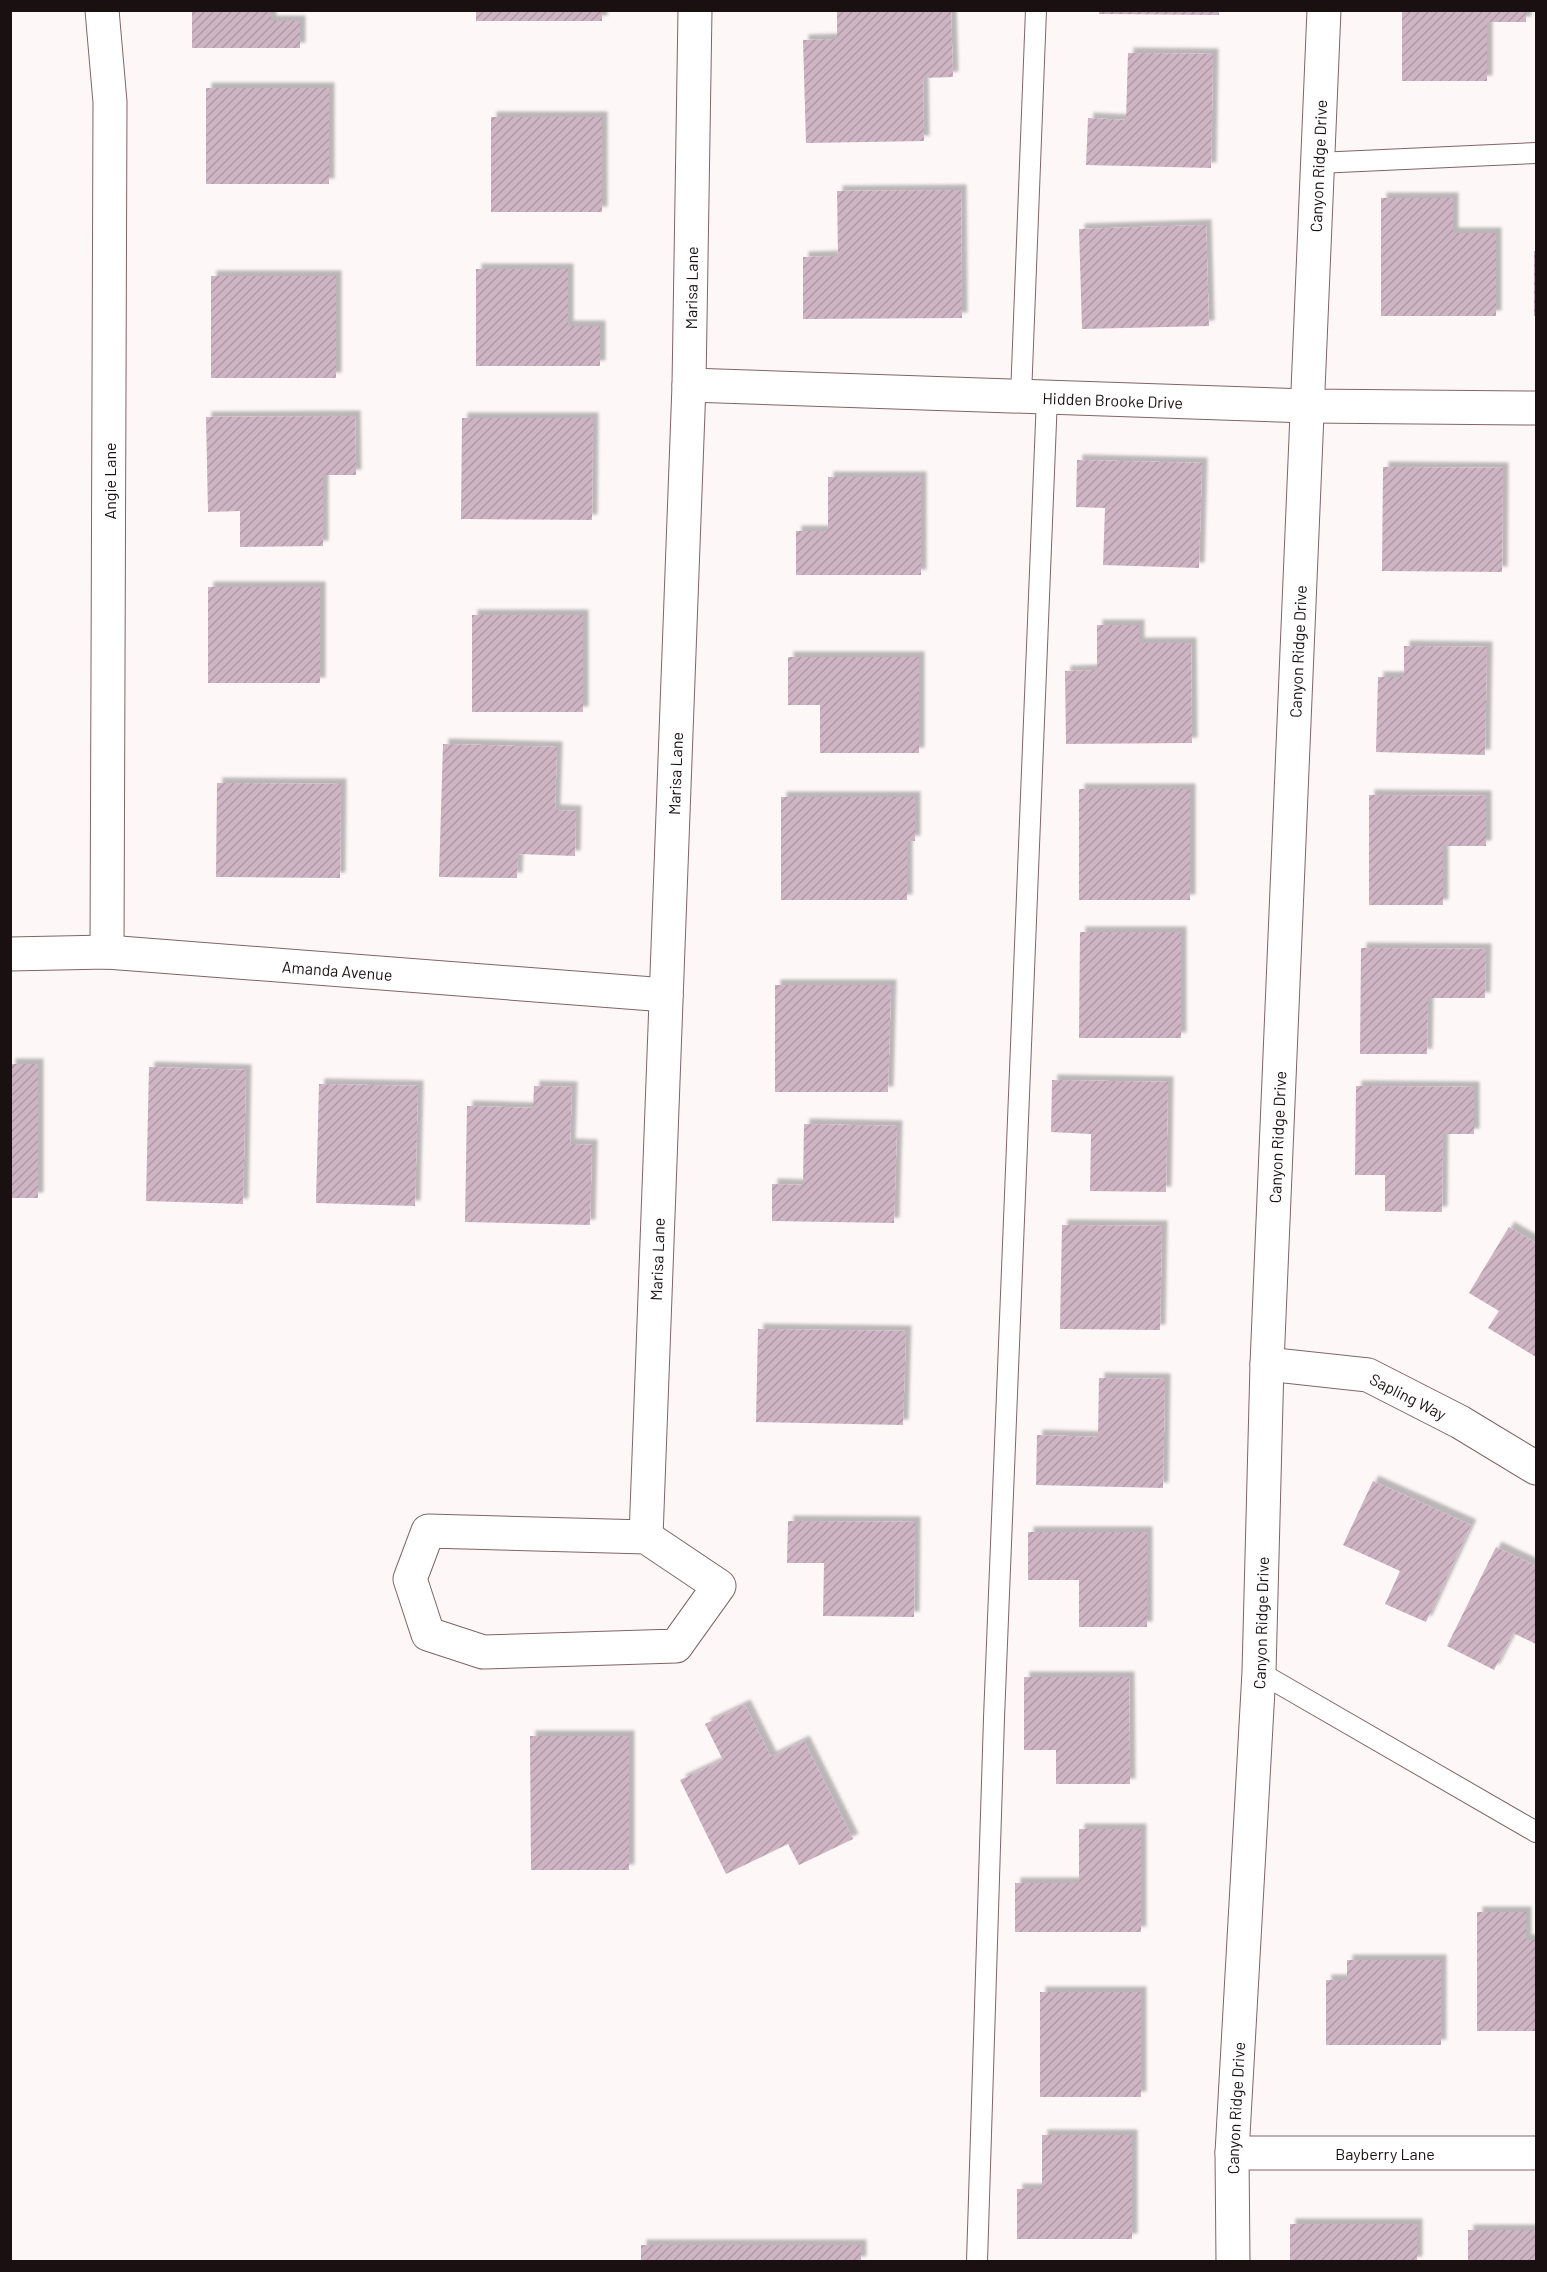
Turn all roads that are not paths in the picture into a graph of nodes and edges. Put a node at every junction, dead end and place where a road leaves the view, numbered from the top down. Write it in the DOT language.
graph roads {
  1 [pos="102,10"];
  2 [pos="695,10"];
  3 [pos="1036,10"];
  4 [pos="1324,10"];
  5 [pos="1536,153"];
  6 [pos="1317,163"];
  7 [pos="689,385"];
  8 [pos="1034,397"];
  9 [pos="1308,406"];
  10 [pos="1536,408"];
  11 [pos="107,952"];
  12 [pos="10,954"];
  13 [pos="666,995"];
  14 [pos="1267,1364"];
  15 [pos="1536,1468"];
  16 [pos="646,1537"];
  17 [pos="1259,1672"];
  18 [pos="1536,1832"];
  19 [pos="1232,2153"];
  20 [pos="1536,2153"];
  21 [pos="977,2262"];
  22 [pos="1233,2262"];
  1 -- 11 [label="street, Angie Lane"];
  2 -- 7 [label="street, Marisa Lane"];
  3 -- 8 [label="lane"];
  4 -- 6 [label="street, Canyon Ridge Drive"];
  5 -- 6 [label="lane"];
  6 -- 9 [label="street, Canyon Ridge Drive"];
  7 -- 8 [label="street, Hidden Brooke Drive"];
  7 -- 13 [label="street, Marisa Lane"];
  8 -- 9 [label="street, Hidden Brooke Drive"];
  8 -- 21 [label="lane"];
  9 -- 10 [label="street, Hidden Brooke Drive"];
  9 -- 14 [label="street, Canyon Ridge Drive"];
  11 -- 12 [label="street, Amanda Avenue"];
  11 -- 13 [label="street, Amanda Avenue"];
  13 -- 16 [label="street, Marisa Lane"];
  14 -- 15 [label="street, Sapling Way"];
  14 -- 17 [label="street, Canyon Ridge Drive"];
  16 -- 16 [label="street"];
  17 -- 18 [label="lane"];
  17 -- 19 [label="street, Canyon Ridge Drive"];
  19 -- 20 [label="street, Bayberry Lane"];
  19 -- 22 [label="street, Canyon Ridge Drive"];
}
